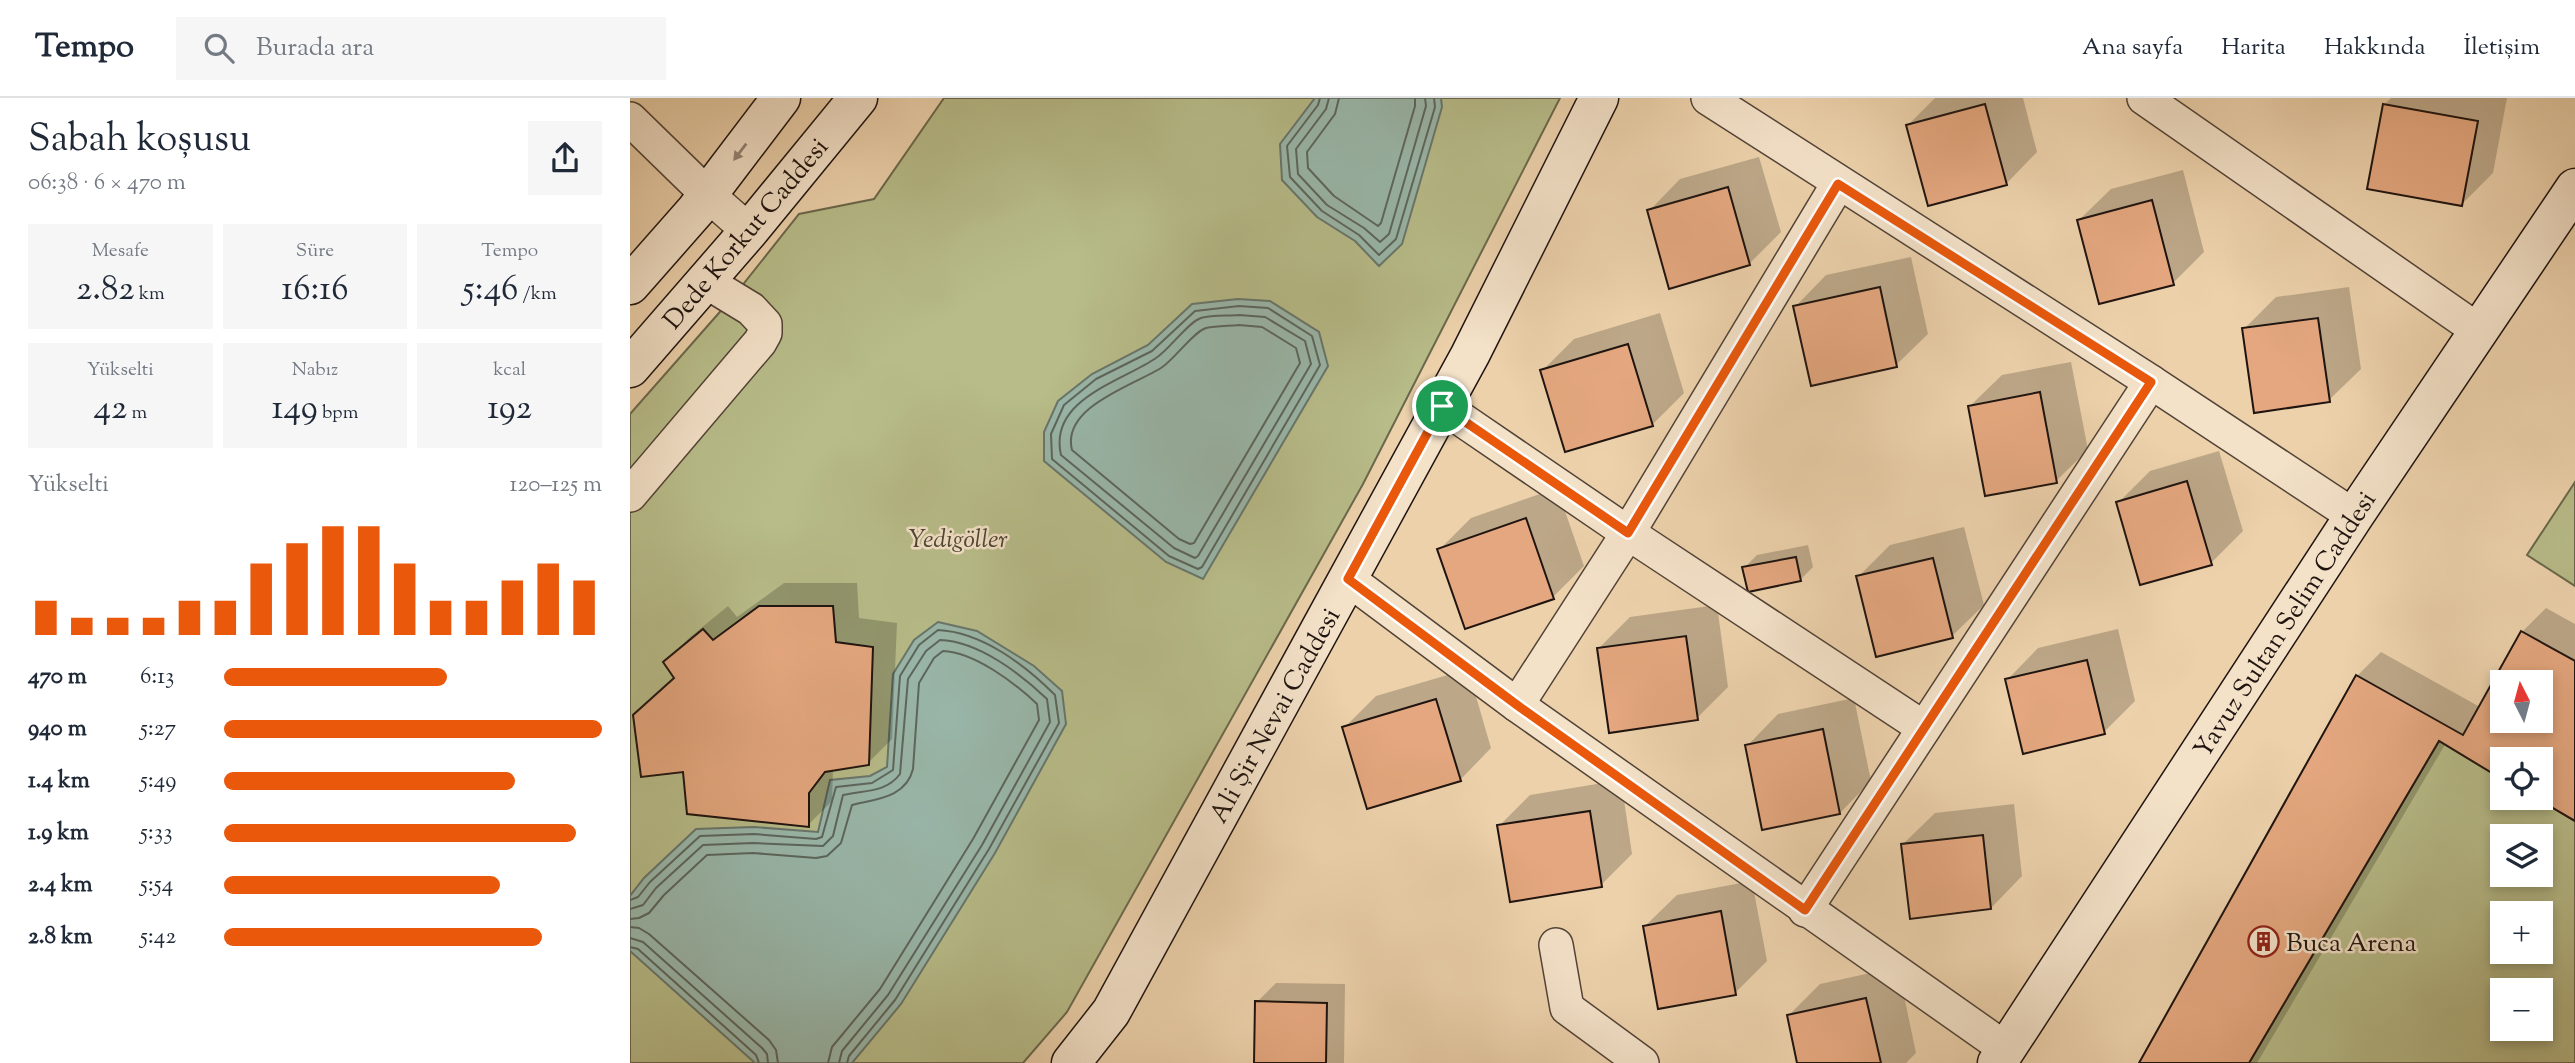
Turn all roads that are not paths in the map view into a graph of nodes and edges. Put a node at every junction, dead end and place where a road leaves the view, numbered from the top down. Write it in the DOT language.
graph roads {
  1 [pos="781,98"];
  2 [pos="858,98"];
  3 [pos="1599,98"];
  4 [pos="1708,98"];
  5 [pos="2144,98"];
  6 [pos="630,119"];
  7 [pos="1838,184"];
  8 [pos="2575,188"];
  9 [pos="708,195"];
  10 [pos="749,231"];
  11 [pos="705,281"];
  12 [pos="630,285"];
  13 [pos="2479,331"];
  14 [pos="630,368"];
  15 [pos="2151,382"];
  16 [pos="1442,406"];
  17 [pos="630,495"];
  18 [pos="2354,516"];
  19 [pos="1628,533"];
  20 [pos="1348,579"];
  21 [pos="1517,705"];
  22 [pos="1924,729"];
  23 [pos="1805,910"];
  24 [pos="1556,945"];
  25 [pos="2002,1056"];
  26 [pos="1070,1063"];
  27 [pos="1643,1063"];
  1 -- 9 [label="street, Dede Korkut Caddesi, one-way"];
  2 -- 10 [label="street, Dede Korkut Caddesi"];
  3 -- 16 [label="street, Ali Şir Nevai Caddesi"];
  4 -- 7 [label="street"];
  5 -- 13 [label="street"];
  6 -- 9 [label="street"];
  7 -- 15 [label="street"];
  7 -- 19 [label="street"];
  8 -- 13 [label="street, Yavuz Sultan Selim Caddesi"];
  9 -- 10 [label="street"];
  9 -- 12 [label="street, Dede Korkut Caddesi"];
  10 -- 11 [label="street, Dede Korkut Caddesi"];
  11 -- 14 [label="street, Dede Korkut Caddesi"];
  11 -- 17 [label="street"];
  13 -- 18 [label="street, Yavuz Sultan Selim Caddesi"];
  15 -- 18 [label="street"];
  15 -- 22 [label="street"];
  16 -- 19 [label="street"];
  16 -- 20 [label="street, Ali Şir Nevai Caddesi"];
  18 -- 25 [label="street, Yavuz Sultan Selim Caddesi"];
  19 -- 21 [label="street"];
  19 -- 22 [label="street"];
  20 -- 21 [label="street"];
  20 -- 26 [label="street, Ali Şir Nevai Caddesi"];
  21 -- 23 [label="street"];
  22 -- 23 [label="street"];
  23 -- 25 [label="street"];
  24 -- 27 [label="street"];
}
